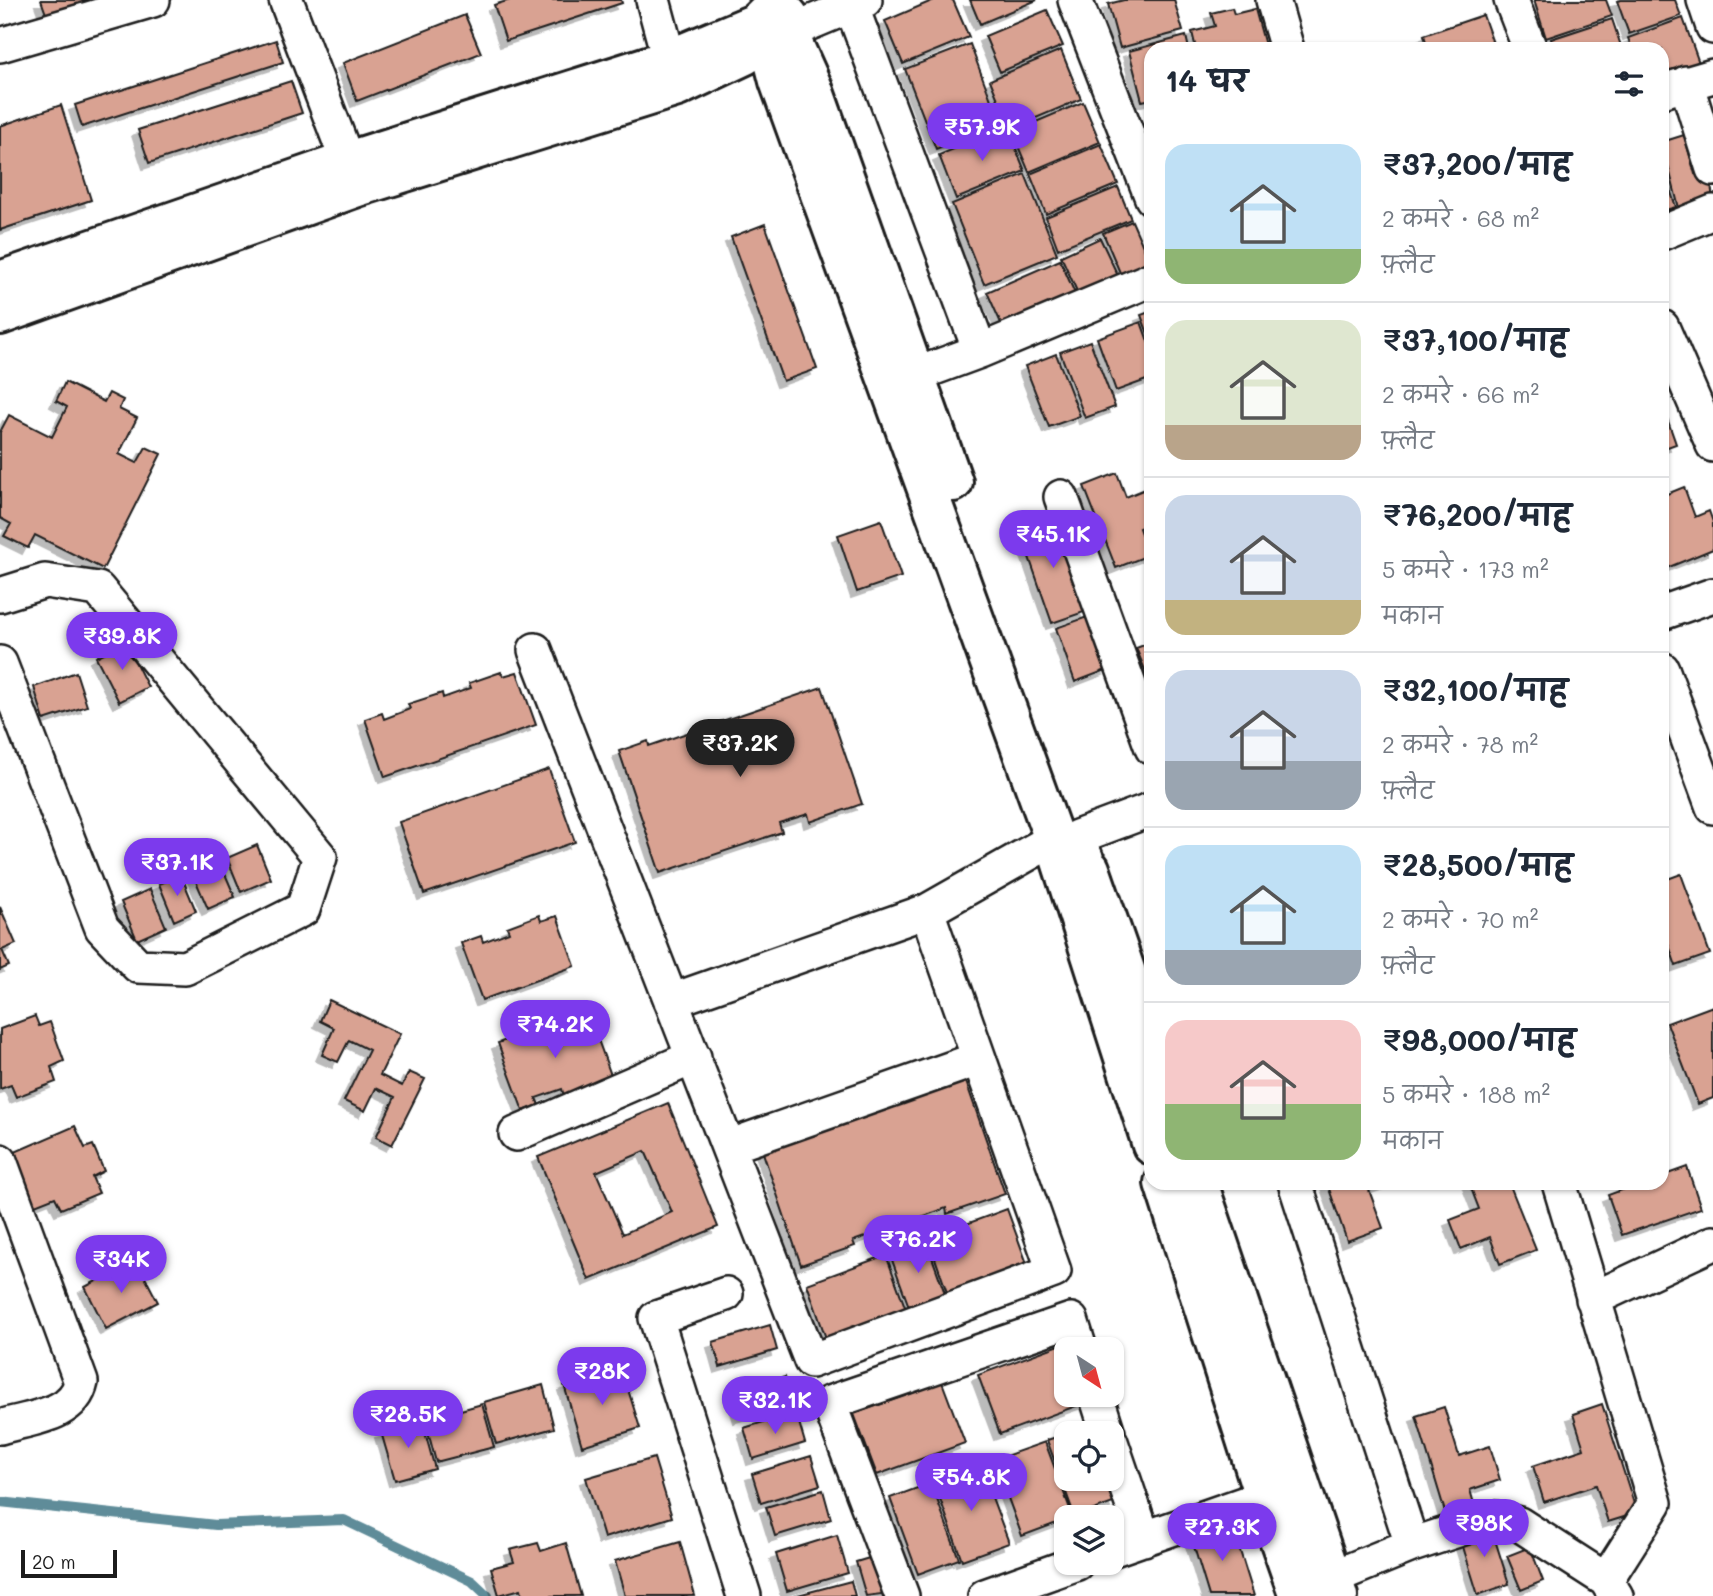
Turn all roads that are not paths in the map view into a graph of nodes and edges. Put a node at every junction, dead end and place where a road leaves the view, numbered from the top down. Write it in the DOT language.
graph roads {
  1 [pos="153,0"];
  2 [pos="286,0"];
  3 [pos="653,0"];
  4 [pos="1075,0"];
  5 [pos="1273,0"];
  6 [pos="1510,0"];
  7 [pos="1704,0"];
  8 [pos="858,3"];
  9 [pos="772,23"];
  10 [pos="1713,27"];
  11 [pos="1285,42"];
  12 [pos="1528,42"];
  13 [pos="0,46"];
  14 [pos="673,73"];
  15 [pos="1687,83"];
  16 [pos="1713,169"];
  17 [pos="353,174"];
  18 [pos="1144,177"];
  19 [pos="1713,212"];
  20 [pos="1669,230"];
  21 [pos="0,281"];
  22 [pos="1144,282"];
  23 [pos="0,315"];
  24 [pos="1669,343"];
  25 [pos="980,351"];
  26 [pos="915,375"];
  27 [pos="1713,444"];
  28 [pos="1061,497"];
  29 [pos="0,595"];
  30 [pos="1713,595"];
  31 [pos="1669,611"];
  32 [pos="536,650"];
  33 [pos="1,670"];
  34 [pos="1669,688"];
  35 [pos="1144,726"];
  36 [pos="1713,807"];
  37 [pos="1144,812"];
  38 [pos="1072,844"];
  39 [pos="927,911"];
  40 [pos="671,1001"];
  41 [pos="1144,1027"];
  42 [pos="694,1057"];
  43 [pos="978,1059"];
  44 [pos="1144,1115"];
  45 [pos="516,1134"];
  46 [pos="728,1147"];
  47 [pos="0,1161"];
  48 [pos="1166,1190"];
  49 [pos="1200,1190"];
  50 [pos="1297,1190"];
  51 [pos="1561,1190"];
  52 [pos="1713,1243"];
  53 [pos="726,1294"];
  54 [pos="1593,1299"];
  55 [pos="1076,1337"];
  56 [pos="0,1427"];
  57 [pos="1124,1480"];
  58 [pos="1301,1484"];
  59 [pos="1264,1496"];
  60 [pos="1144,1539"];
  61 [pos="1412,1545"];
  62 [pos="1124,1546"];
  63 [pos="1054,1571"];
  64 [pos="1611,1588"];
  65 [pos="1322,1590"];
  66 [pos="744,1596"];
  67 [pos="902,1596"];
  68 [pos="985,1596"];
  1 -- 13 [label="street"];
  2 -- 17 [label="street"];
  3 -- 14 [label="street"];
  4 -- 18 [label="street"];
  5 -- 11 [label="street"];
  6 -- 12 [label="street"];
  7 -- 10 [label="street"];
  8 -- 9 [label="street"];
  8 -- 25 [label="street"];
  9 -- 14 [label="main road"];
  9 -- 26 [label="main road"];
  9 -- 38 [label="main road"];
  14 -- 17 [label="main road"];
  15 -- 16 [label="street"];
  17 -- 21 [label="main road"];
  17 -- 23 [label="main road"];
  19 -- 20 [label="street"];
  22 -- 25 [label="street"];
  24 -- 27 [label="street"];
  25 -- 26 [label="street"];
  26 -- 38 [label="main road"];
  28 -- 35 [label="street"];
  29 -- 33 [label="street"];
  30 -- 31 [label="street"];
  32 -- 40 [label="street"];
  34 -- 36 [label="street"];
  37 -- 38 [label="street"];
  38 -- 39 [label="street"];
  38 -- 41 [label="main road"];
  38 -- 44 [label="main road"];
  39 -- 40 [label="street"];
  39 -- 43 [label="street"];
  40 -- 42 [label="street"];
  42 -- 45 [label="street"];
  42 -- 46 [label="street"];
  43 -- 46 [label="street"];
  43 -- 46 [label="street"];
  47 -- 56 [label="street"];
  48 -- 59 [label="main road"];
  49 -- 58 [label="main road"];
  50 -- 61 [label="street"];
  51 -- 54 [label="street"];
  52 -- 54 [label="street"];
  53 -- 66 [label="street"];
  54 -- 64 [label="street"];
  55 -- 67 [label="street"];
  57 -- 60 [label="street"];
  58 -- 59 [label="street"];
  58 -- 65 [label="main road"];
  59 -- 60 [label="street"];
  59 -- 65 [label="main road"];
  60 -- 62 [label="street"];
  61 -- 64 [label="street"];
  61 -- 65 [label="street"];
  63 -- 68 [label="street"];
}
